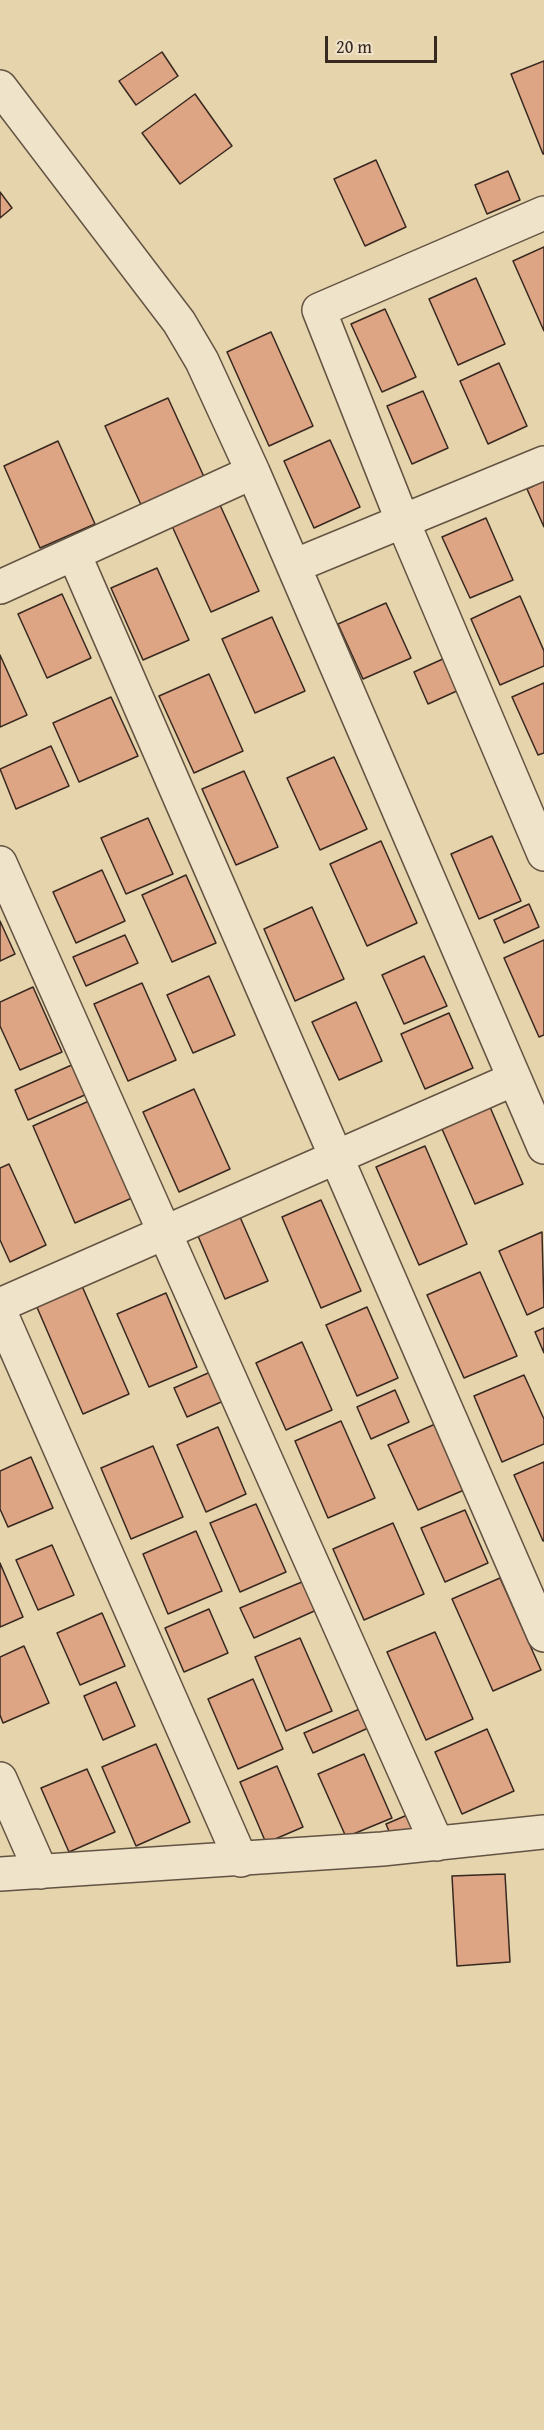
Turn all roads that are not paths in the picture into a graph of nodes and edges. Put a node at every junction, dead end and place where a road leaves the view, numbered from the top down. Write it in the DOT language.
graph roads {
  1 [pos="0,87"];
  2 [pos="544,213"];
  3 [pos="544,463"];
  4 [pos="253,472"];
  5 [pos="403,522"];
  6 [pos="74,554"];
  7 [pos="294,566"];
  8 [pos="0,587"];
  9 [pos="544,854"];
  10 [pos="0,863"];
  11 [pos="514,1079"];
  12 [pos="544,1147"];
  13 [pos="336,1157"];
  14 [pos="165,1233"];
  15 [pos="0,1305"];
  16 [pos="0,1312"];
  17 [pos="544,1635"];
  18 [pos="0,1779"];
  19 [pos="544,1832"];
  20 [pos="437,1844"];
  21 [pos="241,1860"];
  22 [pos="41,1872"];
  23 [pos="0,1874"];
  1 -- 4 [label="street"];
  2 -- 5 [label="street"];
  3 -- 5 [label="street"];
  4 -- 6 [label="street"];
  4 -- 7 [label="street"];
  5 -- 7 [label="street"];
  5 -- 9 [label="street"];
  6 -- 8 [label="street"];
  6 -- 13 [label="street"];
  7 -- 11 [label="street"];
  10 -- 14 [label="street"];
  11 -- 12 [label="street"];
  11 -- 13 [label="street"];
  13 -- 14 [label="street"];
  13 -- 17 [label="street"];
  14 -- 15 [label="street"];
  14 -- 20 [label="street"];
  16 -- 21 [label="street"];
  18 -- 22 [label="street"];
  19 -- 20 [label="street"];
  20 -- 21 [label="street"];
  21 -- 22 [label="street"];
  22 -- 23 [label="street"];
}
